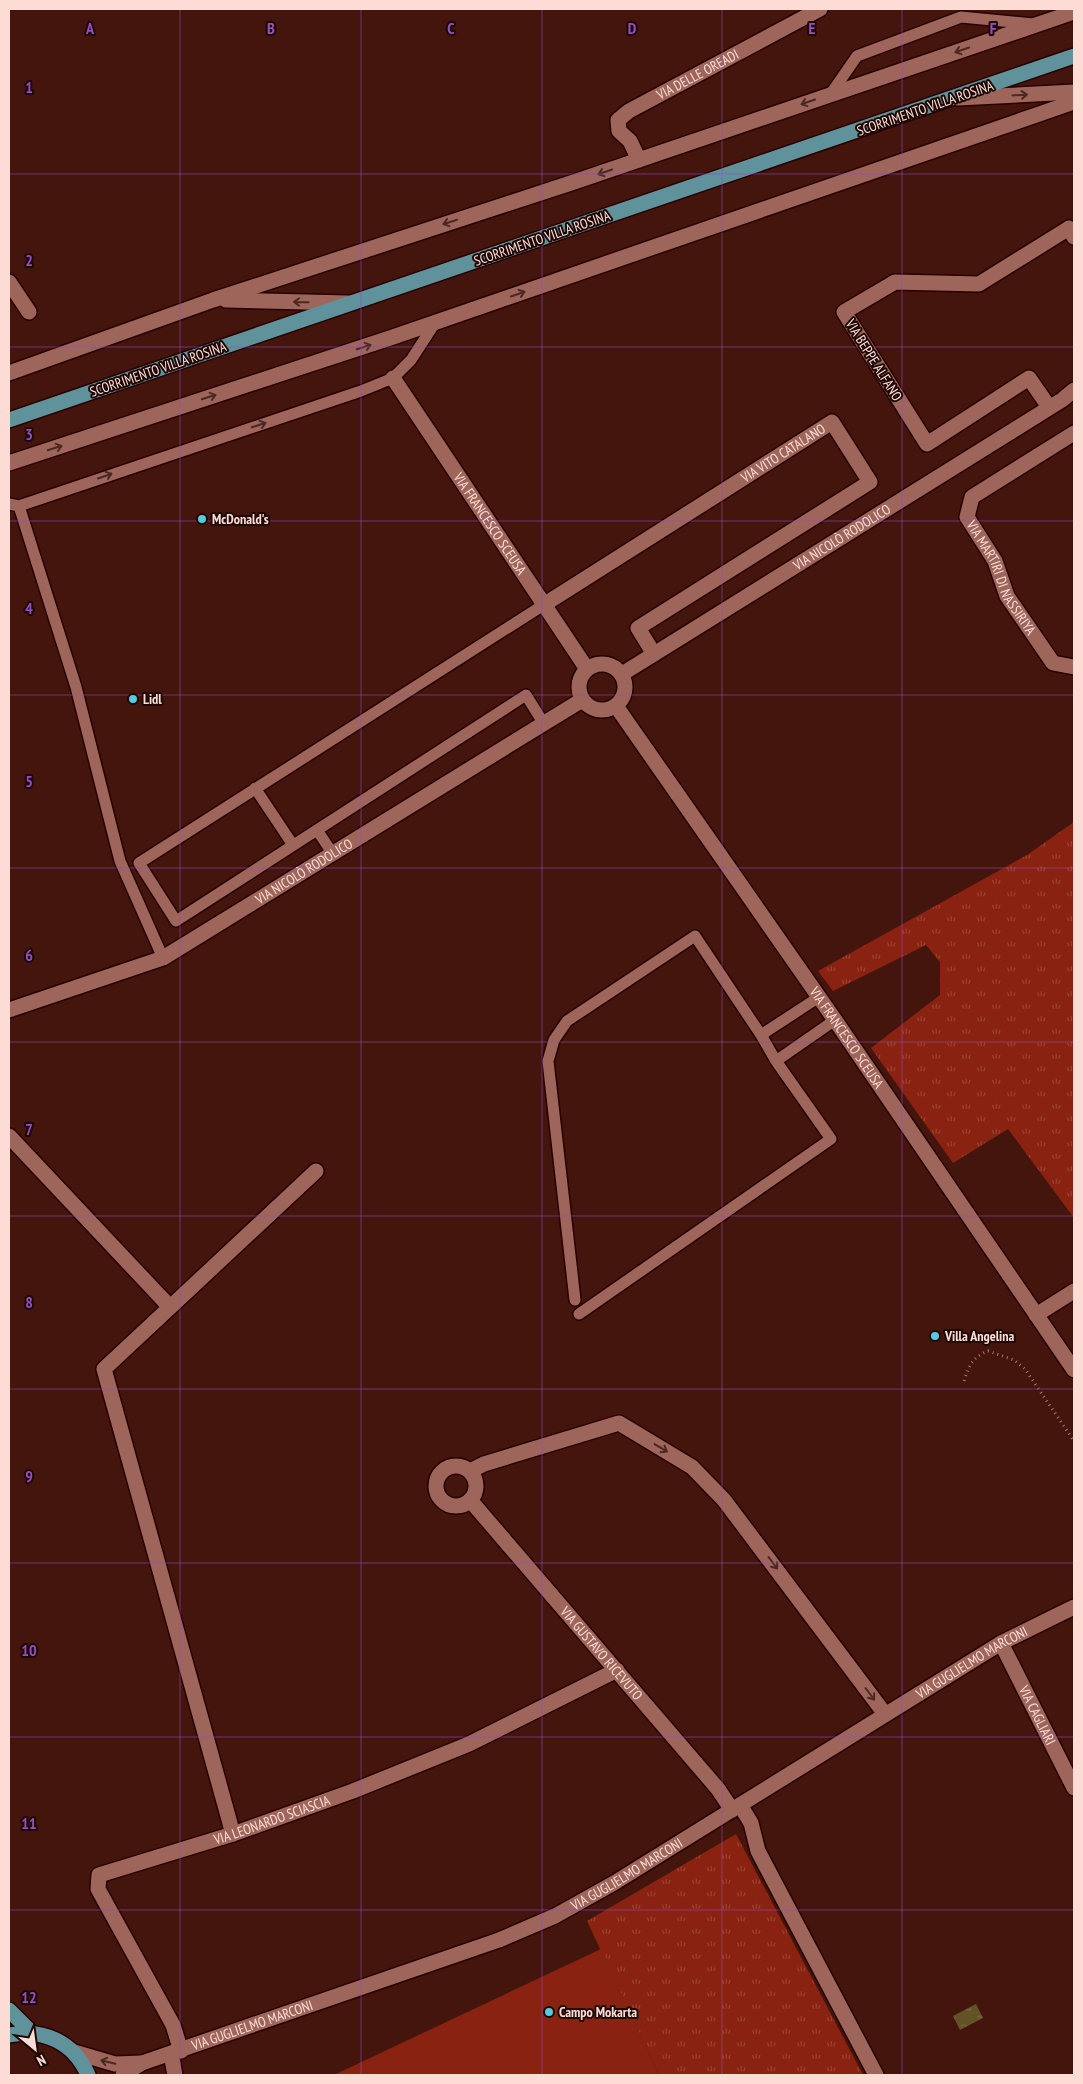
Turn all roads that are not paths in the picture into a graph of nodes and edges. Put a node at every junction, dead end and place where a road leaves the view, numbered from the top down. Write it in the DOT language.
graph roads {
  1 [pos="820,9"];
  2 [pos="1074,12"];
  3 [pos="796,14"];
  4 [pos="1037,24"];
  5 [pos="1074,56"];
  6 [pos="1074,92"];
  7 [pos="830,95"];
  8 [pos="954,98"];
  9 [pos="1074,102"];
  10 [pos="639,160"];
  11 [pos="1074,237"];
  12 [pos="9,282"];
  13 [pos="214,300"];
  14 [pos="349,303"];
  15 [pos="30,312"];
  16 [pos="435,323"];
  17 [pos="9,373"];
  18 [pos="393,378"];
  19 [pos="1074,390"];
  20 [pos="1062,401"];
  21 [pos="9,420"];
  22 [pos="1074,433"];
  23 [pos="9,463"];
  24 [pos="14,505"];
  25 [pos="545,604"];
  26 [pos="654,654"];
  27 [pos="1074,666"];
  28 [pos="587,669"];
  29 [pos="622,674"];
  30 [pos="582,700"];
  31 [pos="616,706"];
  32 [pos="544,724"];
  33 [pos="255,788"];
  34 [pos="317,830"];
  35 [pos="294,845"];
  36 [pos="333,854"];
  37 [pos="163,958"];
  38 [pos="819,996"];
  39 [pos="9,1010"];
  40 [pos="835,1020"];
  41 [pos="761,1035"];
  42 [pos="776,1061"];
  43 [pos="9,1136"];
  44 [pos="316,1171"];
  45 [pos="1074,1292"];
  46 [pos="575,1300"];
  47 [pos="170,1307"];
  48 [pos="579,1314"];
  49 [pos="1036,1315"];
  50 [pos="1074,1370"];
  51 [pos="470,1471"];
  52 [pos="470,1500"];
  53 [pos="1074,1607"];
  54 [pos="1001,1643"];
  55 [pos="617,1670"];
  56 [pos="885,1714"];
  57 [pos="1074,1788"];
  58 [pos="736,1808"];
  59 [pos="233,1834"];
  60 [pos="9,2010"];
  61 [pos="31,2032"];
  62 [pos="9,2035"];
  63 [pos="74,2052"];
  64 [pos="176,2052"];
  65 [pos="142,2063"];
  66 [pos="88,2075"];
  67 [pos="123,2075"];
  68 [pos="175,2075"];
  69 [pos="876,2075"];
  1 -- 3 [label="street, VIA DELLE OREADI"];
  2 -- 4 [label="street"];
  3 -- 10 [label="street, VIA DELLE OREADI"];
  4 -- 7 [label="street, one-way"];
  4 -- 7 [label="lane"];
  5 -- 8 [label="main road, SCORRIMENTO VILLA ROSINA"];
  8 -- 6 [label="street, one-way"];
  7 -- 10 [label="street, one-way"];
  8 -- 14 [label="main road, SCORRIMENTO VILLA ROSINA"];
  16 -- 9 [label="street, one-way"];
  10 -- 13 [label="street, one-way"];
  11 -- 20 [label="street, VIA BEPPE ALFANO"];
  12 -- 15 [label="street"];
  14 -- 13 [label="street, one-way"];
  13 -- 17 [label="street"];
  14 -- 21 [label="main road, SCORRIMENTO VILLA ROSINA"];
  16 -- 18 [label="lane"];
  23 -- 16 [label="street, one-way"];
  24 -- 18 [label="lane, one-way"];
  18 -- 25 [label="street, VIA FRANCESCO SCEUSA"];
  19 -- 20 [label="street, VIA NICOLÒ RODOLICO"];
  20 -- 26 [label="street, VIA NICOLÒ RODOLICO"];
  22 -- 27 [label="street, VIA MARTIRI DI NASSIRIYA"];
  24 -- 37 [label="lane"];
  25 -- 26 [label="street, VIA VITO CATALANO"];
  25 -- 28 [label="street, VIA FRANCESCO SCEUSA"];
  25 -- 33 [label="lane"];
  26 -- 29 [label="street, VIA NICOLÒ RODOLICO"];
  28 -- 29 [label="street"];
  28 -- 30 [label="street"];
  29 -- 31 [label="street"];
  30 -- 31 [label="street"];
  30 -- 32 [label="street, VIA NICOLÒ RODOLICO"];
  31 -- 38 [label="street, VIA FRANCESCO SCEUSA"];
  32 -- 34 [label="lane"];
  32 -- 36 [label="street, VIA NICOLÒ RODOLICO"];
  33 -- 35 [label="lane"];
  33 -- 35 [label="lane"];
  34 -- 35 [label="lane"];
  34 -- 36 [label="lane"];
  36 -- 37 [label="street, VIA NICOLÒ RODOLICO"];
  37 -- 39 [label="street, VIA NICOLÒ RODOLICO"];
  38 -- 40 [label="street, VIA FRANCESCO SCEUSA"];
  38 -- 41 [label="lane"];
  40 -- 42 [label="lane"];
  40 -- 49 [label="street, VIA FRANCESCO SCEUSA"];
  41 -- 42 [label="lane"];
  41 -- 46 [label="lane"];
  42 -- 48 [label="lane"];
  43 -- 47 [label="street"];
  44 -- 47 [label="street"];
  45 -- 49 [label="street"];
  47 -- 59 [label="street"];
  49 -- 50 [label="street, VIA FRANCESCO SCEUSA"];
  51 -- 52 [label="street"];
  51 -- 52 [label="street"];
  51 -- 56 [label="street, one-way"];
  52 -- 55 [label="street, VIA GUSTAVO RICEVUTO"];
  53 -- 54 [label="street, VIA GUGLIELMO MARCONI"];
  54 -- 56 [label="street, VIA GUGLIELMO MARCONI"];
  54 -- 57 [label="street, VIA CAGLIARI"];
  55 -- 58 [label="street, VIA GUSTAVO RICEVUTO"];
  55 -- 59 [label="street, VIA LEONARDO SCIASCIA"];
  56 -- 58 [label="street, VIA GUGLIELMO MARCONI"];
  58 -- 64 [label="street, VIA GUGLIELMO MARCONI"];
  58 -- 69 [label="street, VIA GUSTAVO RICEVUTO"];
  59 -- 64 [label="street, VIA LEONARDO SCIASCIA"];
  60 -- 61 [label="main road"];
  61 -- 62 [label="main road"];
  61 -- 63 [label="main road"];
  65 -- 63 [label="street, VIA GUGLIELMO MARCONI, one-way"];
  63 -- 66 [label="main road"];
  64 -- 65 [label="street, VIA GUGLIELMO MARCONI"];
  64 -- 68 [label="street"];
  65 -- 67 [label="street, VIA GUGLIELMO MARCONI"];
}
